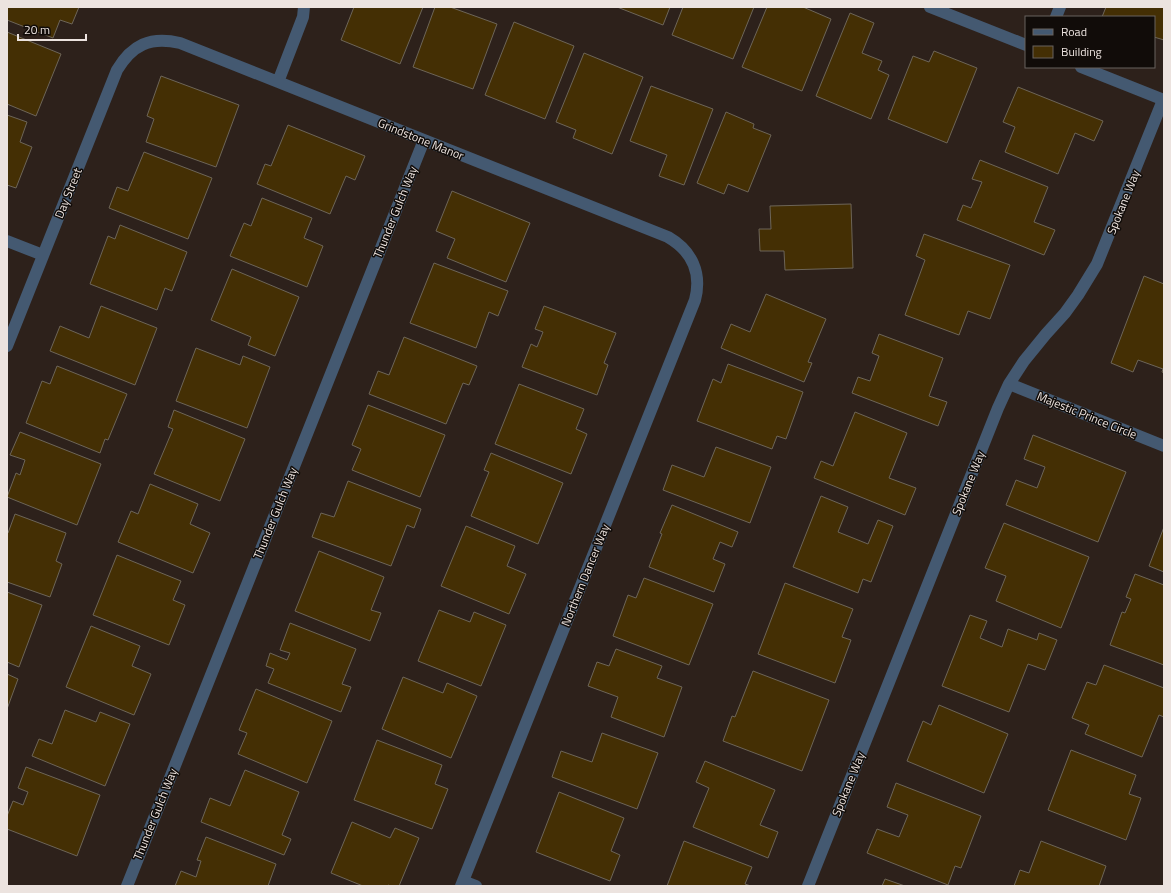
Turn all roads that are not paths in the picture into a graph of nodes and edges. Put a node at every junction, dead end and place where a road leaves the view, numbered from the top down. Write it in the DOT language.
graph roads {
  1 [pos="304,7"];
  2 [pos="930,7"];
  3 [pos="1025,45"];
  4 [pos="139,47"];
  5 [pos="1084,68"];
  6 [pos="278,82"];
  7 [pos="1164,100"];
  8 [pos="424,140"];
  9 [pos="7,241"];
  10 [pos="43,255"];
  11 [pos="692,262"];
  12 [pos="7,346"];
  13 [pos="1009,384"];
  14 [pos="1164,446"];
  15 [pos="462,884"];
  16 [pos="127,886"];
  17 [pos="476,886"];
  18 [pos="808,886"];
  1 -- 6 [label="street"];
  2 -- 3 [label="street"];
  4 -- 6 [label="street, Grindstone Manor"];
  4 -- 10 [label="street, Day Street"];
  5 -- 7 [label="street"];
  6 -- 8 [label="street, Grindstone Manor"];
  7 -- 13 [label="street, Spokane Way"];
  8 -- 11 [label="street, Grindstone Manor"];
  8 -- 16 [label="street, Thunder Gulch Way"];
  9 -- 10 [label="street"];
  10 -- 12 [label="street, Day Street"];
  11 -- 15 [label="street, Northern Dancer Way"];
  13 -- 14 [label="street, Majestic Prince Circle"];
  13 -- 18 [label="street, Spokane Way"];
  15 -- 17 [label="street"];
}
